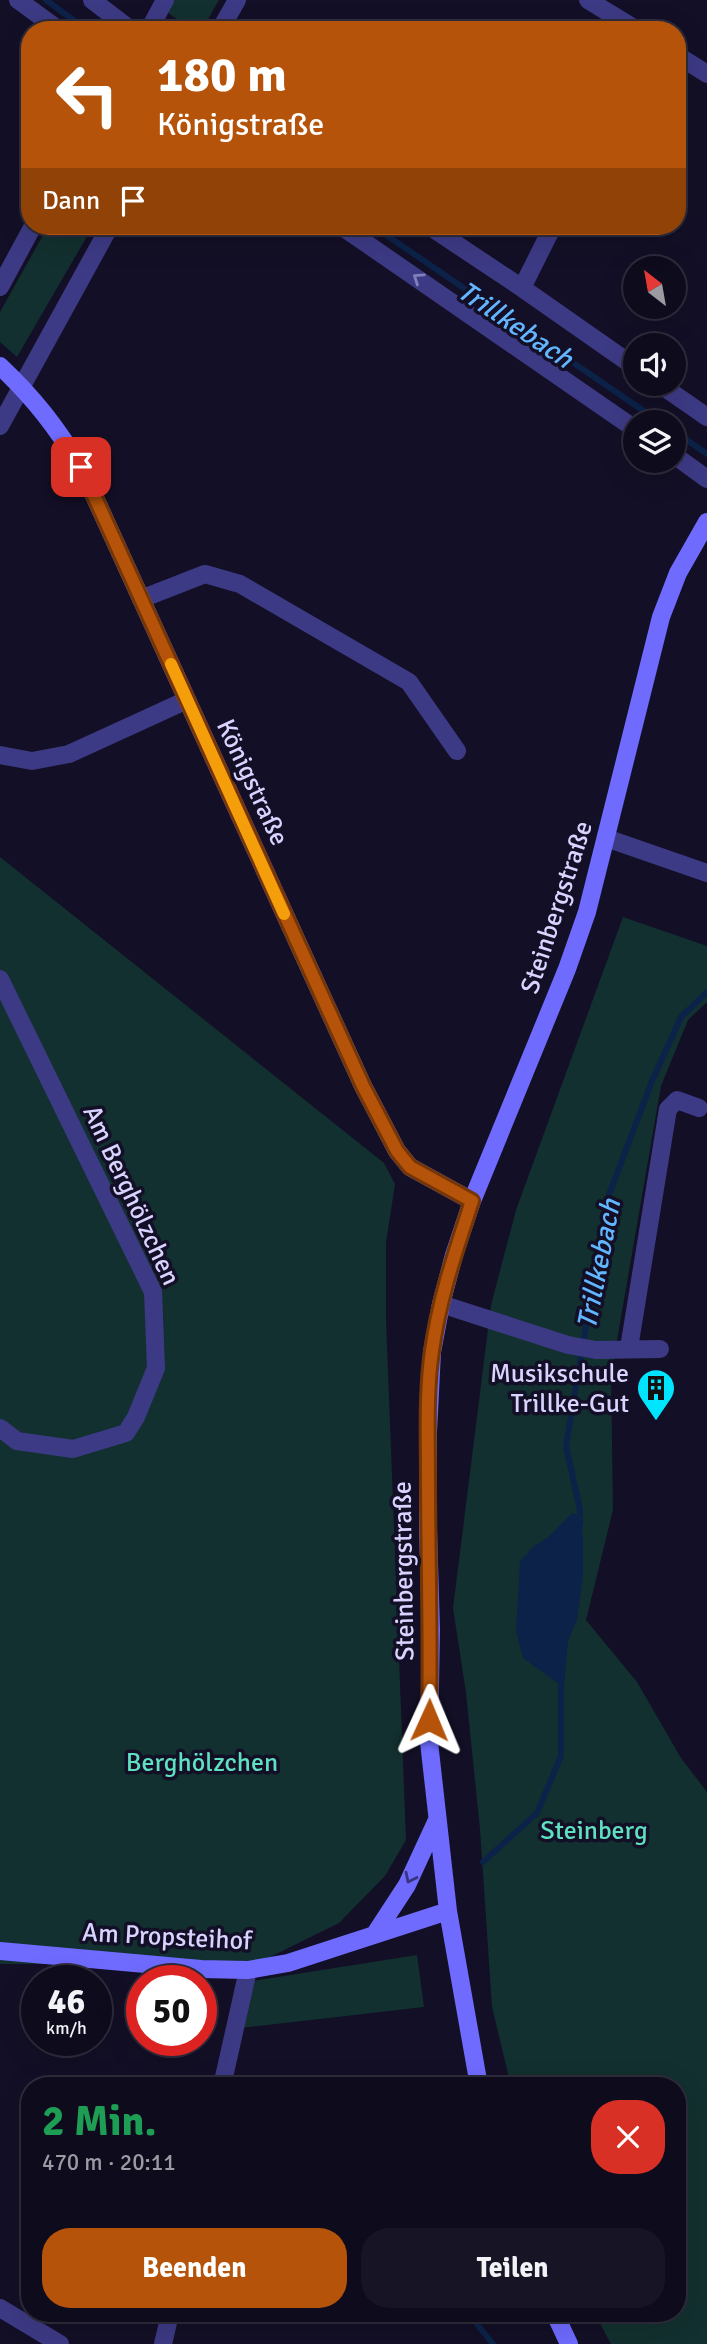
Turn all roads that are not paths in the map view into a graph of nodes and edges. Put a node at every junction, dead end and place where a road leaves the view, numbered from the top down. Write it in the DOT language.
graph roads {
  1 [pos="18,0"];
  2 [pos="92,0"];
  3 [pos="165,0"];
  4 [pos="237,0"];
  5 [pos="587,0"];
  6 [pos="46,21"];
  7 [pos="119,21"];
  8 [pos="154,21"];
  9 [pos="225,21"];
  10 [pos="622,21"];
  11 [pos="686,61"];
  12 [pos="707,74"];
  13 [pos="28,235"];
  14 [pos="105,235"];
  15 [pos="354,235"];
  16 [pos="442,235"];
  17 [pos="548,235"];
  18 [pos="0,287"];
  19 [pos="522,288"];
  20 [pos="623,359"];
  21 [pos="0,366"];
  22 [pos="23,387"];
  23 [pos="677,396"];
  24 [pos="707,417"];
  25 [pos="623,421"];
  26 [pos="0,426"];
  27 [pos="686,464"];
  28 [pos="707,479"];
  29 [pos="707,522"];
  30 [pos="141,599"];
  31 [pos="187,700"];
  32 [pos="457,751"];
  33 [pos="0,755"];
  34 [pos="606,838"];
  35 [pos="707,873"];
  36 [pos="0,979"];
  37 [pos="699,1108"];
  38 [pos="472,1201"];
  39 [pos="441,1304"];
  40 [pos="629,1348"];
  41 [pos="660,1349"];
  42 [pos="0,1428"];
  43 [pos="438,1818"];
  44 [pos="448,1911"];
  45 [pos="375,1934"];
  46 [pos="0,1951"];
  47 [pos="248,1970"];
  48 [pos="224,2077"];
  49 [pos="476,2077"];
  50 [pos="0,2308"];
  51 [pos="21,2321"];
  52 [pos="23,2322"];
  53 [pos="168,2322"];
  54 [pos="559,2322"];
  55 [pos="60,2344"];
  56 [pos="163,2344"];
  57 [pos="569,2344"];
  1 -- 6 [label="street"];
  2 -- 7 [label="street"];
  3 -- 8 [label="street"];
  4 -- 9 [label="street"];
  5 -- 10 [label="street"];
  11 -- 12 [label="street"];
  13 -- 18 [label="street"];
  14 -- 22 [label="street"];
  25 -- 15 [label="street, one-way"];
  16 -- 19 [label="street"];
  17 -- 19 [label="street"];
  19 -- 20 [label="street"];
  21 -- 22 [label="main road, Königstraße"];
  22 -- 26 [label="street"];
  22 -- 30 [label="main road, Königstraße"];
  23 -- 24 [label="street"];
  27 -- 28 [label="street"];
  29 -- 34 [label="main road, Steinbergstraße"];
  30 -- 31 [label="main road, Königstraße"];
  30 -- 32 [label="street"];
  31 -- 33 [label="street"];
  31 -- 38 [label="main road, Königstraße"];
  34 -- 35 [label="street"];
  34 -- 38 [label="main road, Steinbergstraße"];
  36 -- 42 [label="street, Am Berghölzchen"];
  37 -- 40 [label="street"];
  38 -- 39 [label="main road, Steinbergstraße"];
  39 -- 40 [label="street"];
  39 -- 43 [label="main road, Steinbergstraße"];
  40 -- 41 [label="street"];
  43 -- 44 [label="main road, Steinbergstraße"];
  43 -- 45 [label="main road, one-way"];
  44 -- 45 [label="main road, Am Propsteihof"];
  44 -- 49 [label="main road, Steinbergstraße"];
  45 -- 47 [label="main road, Am Propsteihof"];
  46 -- 47 [label="main road, Am Propsteihof"];
  47 -- 48 [label="street"];
  50 -- 51 [label="street"];
  52 -- 55 [label="street"];
  53 -- 56 [label="street"];
  54 -- 57 [label="main road"];
}
